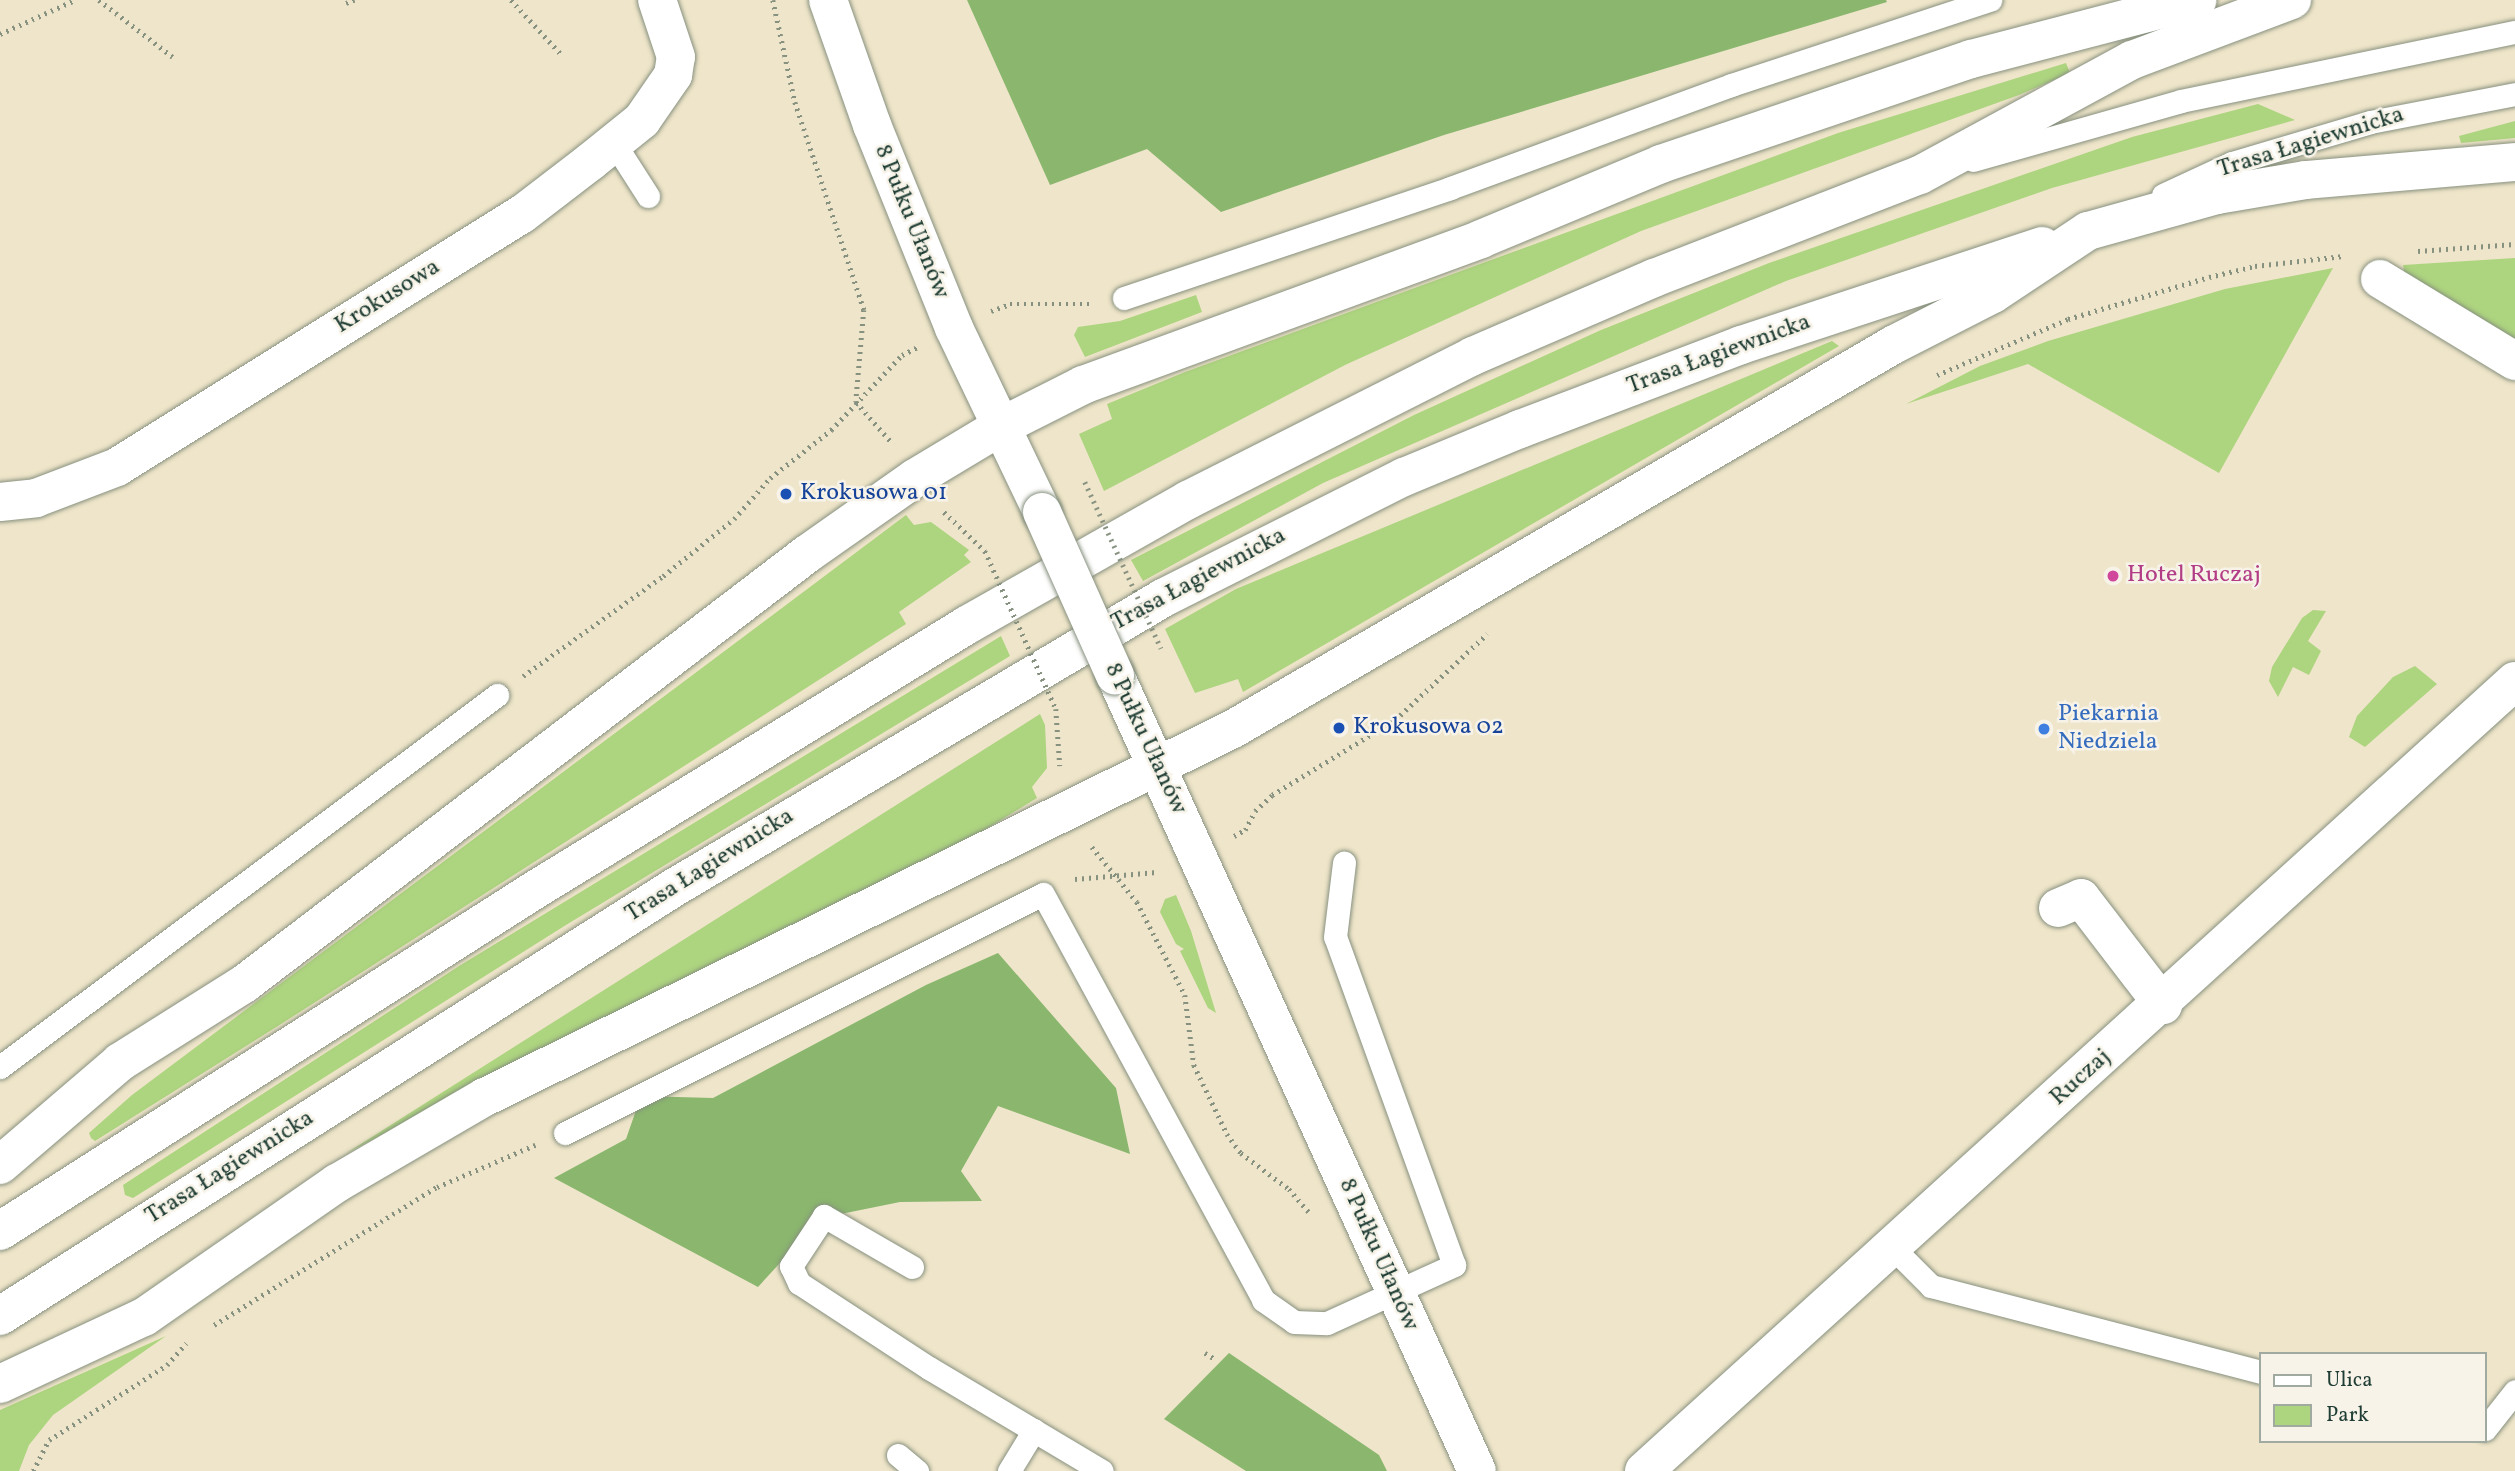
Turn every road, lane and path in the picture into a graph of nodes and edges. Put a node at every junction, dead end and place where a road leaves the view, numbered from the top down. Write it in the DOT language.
graph roads {
  1 [pos="75,0"];
  2 [pos="99,0"];
  3 [pos="355,0"];
  4 [pos="511,0"];
  5 [pos="657,0"];
  6 [pos="773,0"];
  7 [pos="828,0"];
  8 [pos="1990,0"];
  9 [pos="2197,0"];
  10 [pos="2292,0"];
  11 [pos="345,4"];
  12 [pos="2515,32"];
  13 [pos="0,34"];
  14 [pos="562,55"];
  15 [pos="173,57"];
  16 [pos="2515,94"];
  17 [pos="614,143"];
  18 [pos="2515,162"];
  19 [pos="1920,176"];
  20 [pos="648,196"];
  21 [pos="2088,230"];
  22 [pos="2515,244"];
  23 [pos="2349,256"];
  24 [pos="2392,265"];
  25 [pos="1124,298"];
  26 [pos="993,310"];
  27 [pos="902,355"];
  28 [pos="2515,361"];
  29 [pos="1923,382"];
  30 [pos="856,402"];
  31 [pos="1000,427"];
  32 [pos="889,438"];
  33 [pos="1085,482"];
  34 [pos="0,502"];
  35 [pos="937,505"];
  36 [pos="1489,633"];
  37 [pos="1161,648"];
  38 [pos="2515,681"];
  39 [pos="497,695"];
  40 [pos="1157,768"];
  41 [pos="1059,771"];
  42 [pos="1235,836"];
  43 [pos="1090,844"];
  44 [pos="1344,863"];
  45 [pos="1161,871"];
  46 [pos="1113,874"];
  47 [pos="1043,894"];
  48 [pos="2057,908"];
  49 [pos="2163,1004"];
  50 [pos="0,1067"];
  51 [pos="565,1133"];
  52 [pos="0,1165"];
  53 [pos="1289,1189"];
  54 [pos="0,1231"];
  55 [pos="1892,1247"];
  56 [pos="912,1267"];
  57 [pos="1395,1294"];
  58 [pos="0,1316"];
  59 [pos="209,1328"];
  60 [pos="198,1335"];
  61 [pos="1205,1353"];
  62 [pos="1215,1359"];
  63 [pos="2260,1372"];
  64 [pos="0,1384"];
  65 [pos="2515,1391"];
  66 [pos="2487,1426"];
  67 [pos="1034,1430"];
  68 [pos="898,1455"];
  69 [pos="33,1471"];
  70 [pos="917,1471"];
  71 [pos="1009,1471"];
  72 [pos="1102,1471"];
  73 [pos="1477,1471"];
  74 [pos="1644,1471"];
  1 -- 13 [label="path"];
  2 -- 15 [label="path"];
  3 -- 11 [label="path"];
  4 -- 14 [label="path"];
  5 -- 17 [label="main road, Krokusowa"];
  6 -- 30 [label="path"];
  7 -- 31 [label="main road, 8 Pułku Ułanów"];
  8 -- 25 [label="lane"];
  9 -- 31 [label="main road"];
  10 -- 19 [label="main road"];
  12 -- 19 [label="lane"];
  16 -- 21 [label="lane, Trasa Łagiewnicka"];
  17 -- 20 [label="lane"];
  17 -- 34 [label="main road, Krokusowa"];
  18 -- 21 [label="main road"];
  19 -- 54 [label="main road"];
  21 -- 40 [label="main road"];
  21 -- 58 [label="main road, Trasa Łagiewnicka"];
  22 -- 24 [label="path"];
  23 -- 29 [label="path"];
  24 -- 28 [label="main road"];
  25 -- 26 [label="path"];
  27 -- 30 [label="path"];
  30 -- 32 [label="path"];
  30 -- 39 [label="path"];
  31 -- 40 [label="main road, 8 Pułku Ułanów, bridge"];
  31 -- 52 [label="main road"];
  33 -- 37 [label="path, bridge"];
  35 -- 41 [label="path, bridge"];
  36 -- 42 [label="path"];
  38 -- 49 [label="main road, Ruczaj"];
  39 -- 50 [label="lane"];
  40 -- 57 [label="main road, 8 Pułku Ułanów"];
  40 -- 64 [label="main road"];
  43 -- 46 [label="path"];
  44 -- 57 [label="lane"];
  45 -- 46 [label="path"];
  46 -- 47 [label="path"];
  46 -- 53 [label="path"];
  47 -- 51 [label="lane"];
  47 -- 57 [label="lane"];
  48 -- 49 [label="main road"];
  49 -- 55 [label="main road, Ruczaj"];
  51 -- 59 [label="path"];
  55 -- 63 [label="lane"];
  55 -- 74 [label="main road, Ruczaj"];
  56 -- 67 [label="lane"];
  57 -- 73 [label="main road, 8 Pułku Ułanów"];
  60 -- 69 [label="path"];
  61 -- 62 [label="path"];
  65 -- 66 [label="lane"];
  67 -- 71 [label="lane"];
  67 -- 72 [label="lane"];
  68 -- 70 [label="lane"];
}
